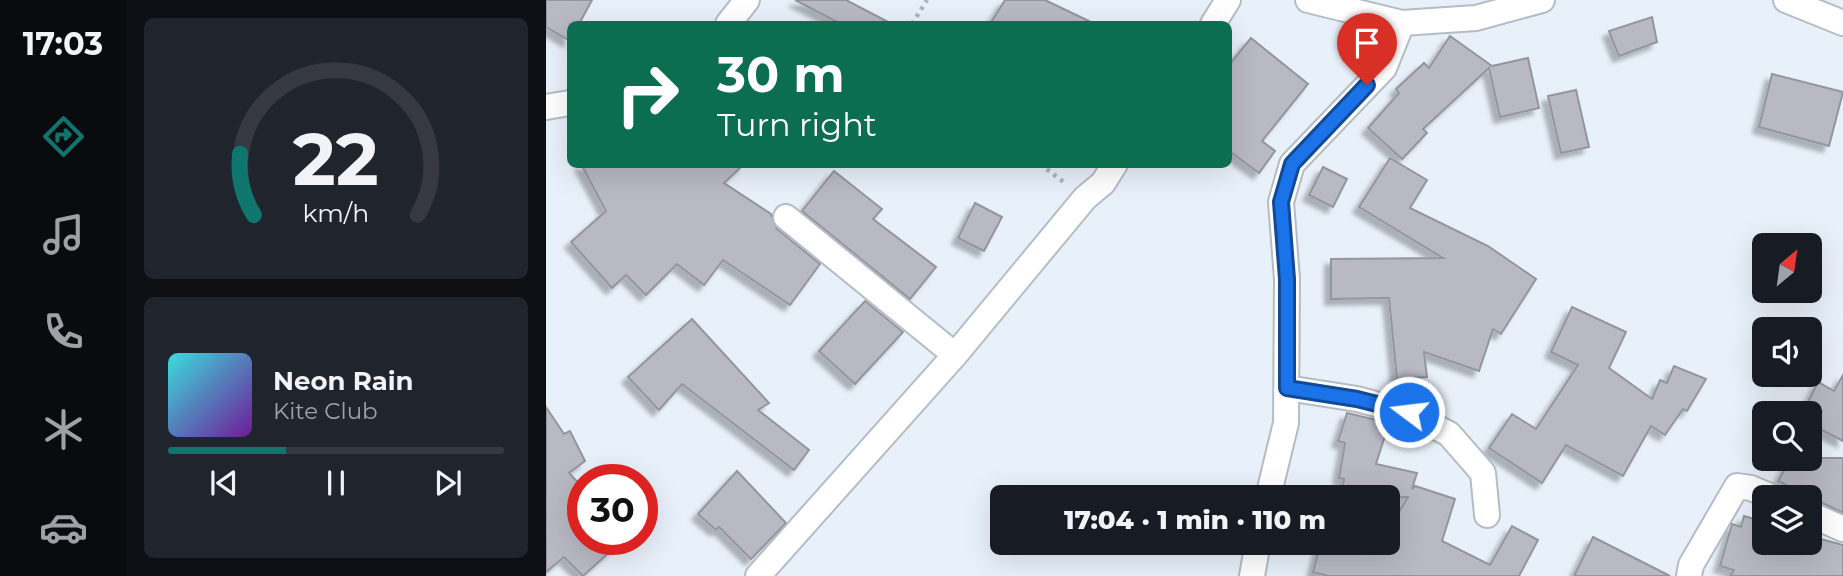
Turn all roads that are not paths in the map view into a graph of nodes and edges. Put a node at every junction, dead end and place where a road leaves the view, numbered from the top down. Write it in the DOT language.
graph roads {
  1 [pos="747,0"];
  2 [pos="1228,0"];
  3 [pos="1308,0"];
  4 [pos="1542,0"];
  5 [pos="1786,0"];
  6 [pos="730,21"];
  7 [pos="1215,21"];
  8 [pos="1402,23"];
  9 [pos="1843,23"];
  10 [pos="567,104"];
  11 [pos="546,107"];
  12 [pos="1112,168"];
  13 [pos="786,216"];
  14 [pos="955,355"];
  15 [pos="1287,388"];
  16 [pos="1271,485"];
  17 [pos="1752,488"];
  18 [pos="1487,515"];
  19 [pos="1822,519"];
  20 [pos="1843,529"];
  21 [pos="1256,555"];
  22 [pos="758,576"];
  23 [pos="1252,576"];
  24 [pos="1689,576"];
  1 -- 6 [label="street"];
  2 -- 7 [label="street"];
  3 -- 8 [label="street"];
  4 -- 8 [label="street"];
  5 -- 9 [label="street"];
  8 -- 15 [label="street"];
  10 -- 11 [label="street"];
  12 -- 14 [label="street"];
  13 -- 14 [label="street"];
  14 -- 22 [label="street"];
  15 -- 16 [label="street"];
  15 -- 18 [label="street"];
  17 -- 24 [label="street"];
  19 -- 20 [label="street"];
  21 -- 23 [label="street"];
}
